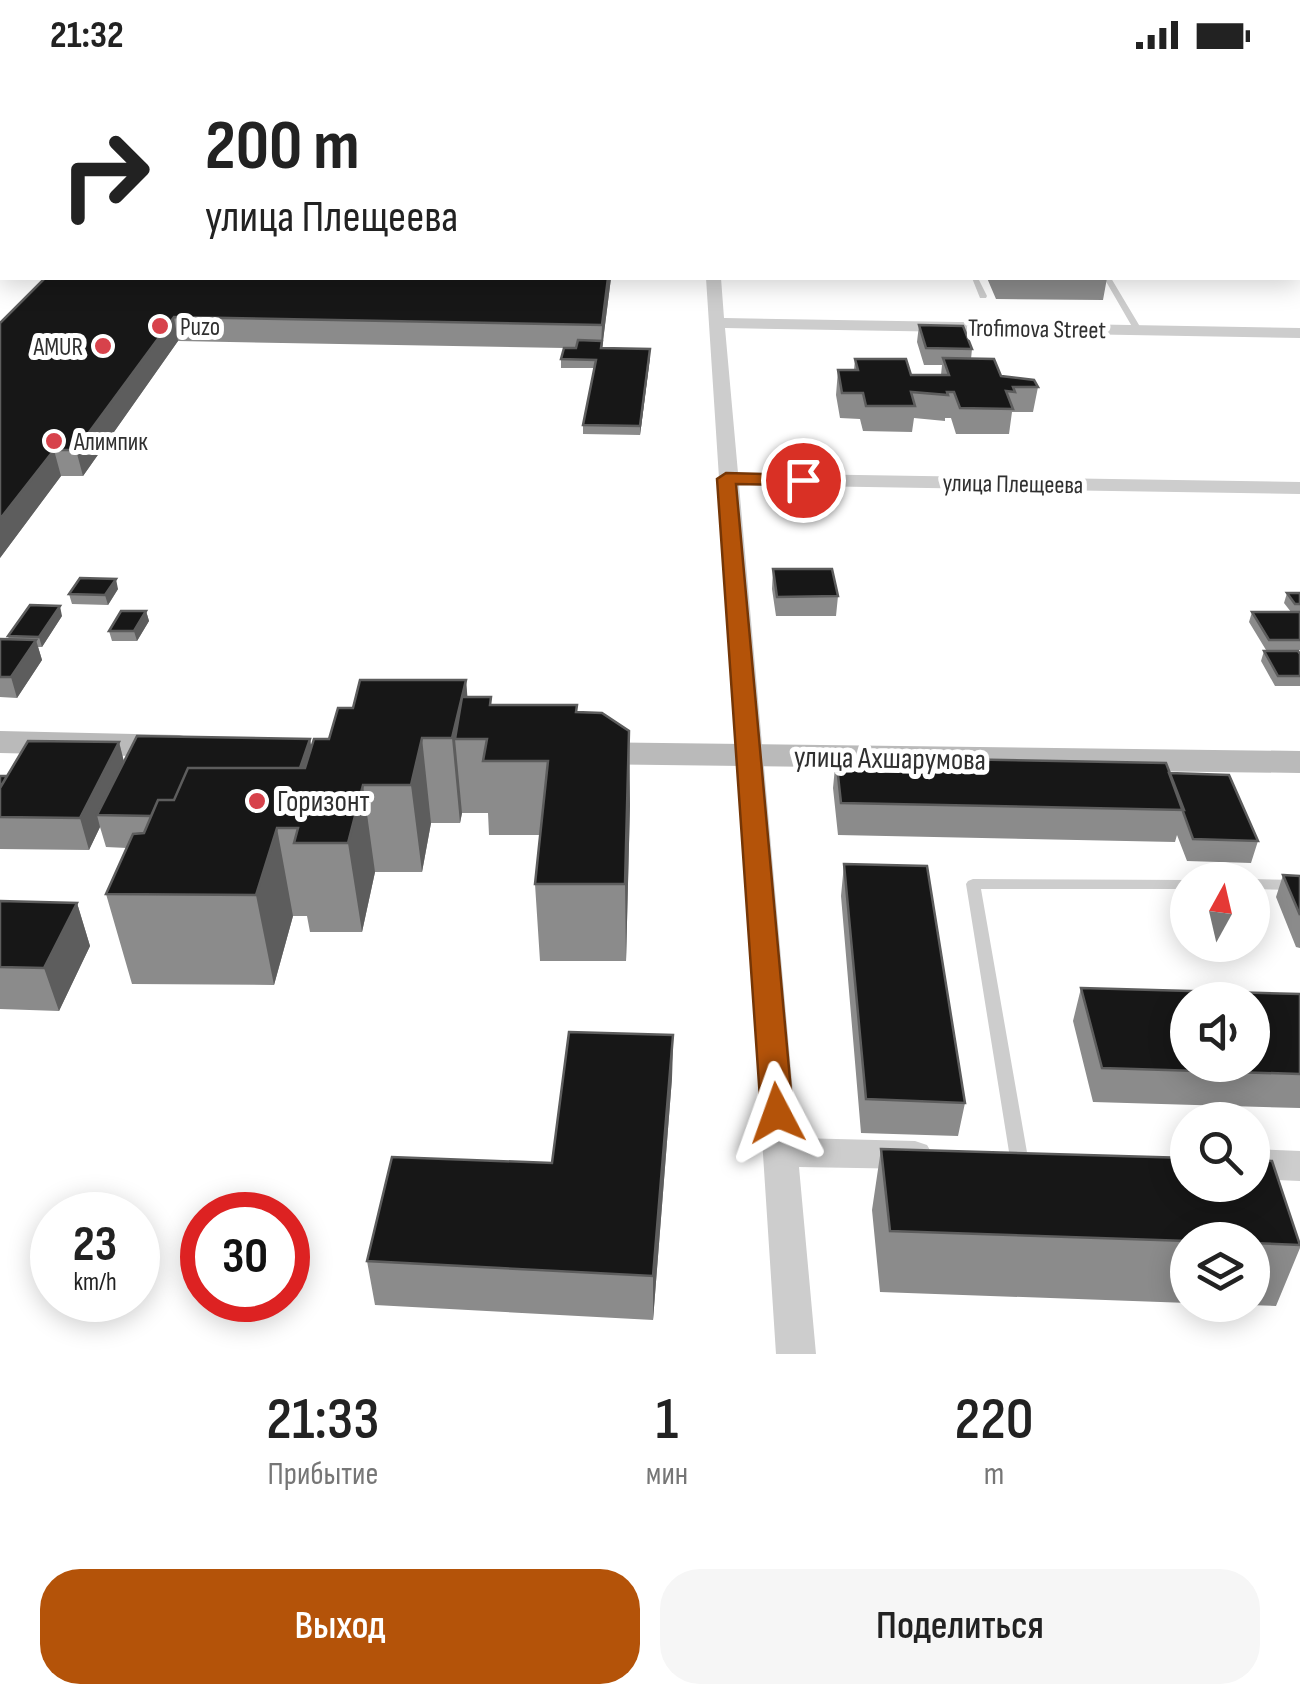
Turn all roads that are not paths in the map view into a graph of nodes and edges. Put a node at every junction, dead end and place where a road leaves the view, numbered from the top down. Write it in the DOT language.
graph roads {
  1 [pos="713,280"];
  2 [pos="977,280"];
  3 [pos="1108,280"];
  4 [pos="983,296"];
  5 [pos="714,323"];
  6 [pos="1138,330"];
  7 [pos="1300,332"];
  8 [pos="726,479"];
  9 [pos="1300,488"];
  10 [pos="0,742"];
  11 [pos="217,746"];
  12 [pos="552,752"];
  13 [pos="748,756"];
  14 [pos="1300,762"];
  15 [pos="1170,884"];
  16 [pos="1270,884"];
  17 [pos="1300,884"];
  18 [pos="780,1152"];
  19 [pos="939,1156"];
  20 [pos="979,1157"];
  21 [pos="1019,1158"];
  22 [pos="1056,1159"];
  23 [pos="1270,1165"];
  24 [pos="1300,1166"];
  25 [pos="796,1354"];
  1 -- 5 [label="street"];
  2 -- 4 [label="lane"];
  3 -- 6 [label="lane"];
  5 -- 6 [label="street, Trofimova Street"];
  5 -- 8 [label="street"];
  6 -- 7 [label="street, Trofimova Street"];
  8 -- 9 [label="street, улица Плещеева"];
  8 -- 13 [label="street"];
  10 -- 11 [label="street"];
  12 -- 13 [label="street, улица Ахшарумова"];
  13 -- 14 [label="street, улица Ахшарумова"];
  13 -- 18 [label="street"];
  15 -- 21 [label="lane"];
  16 -- 17 [label="lane"];
  18 -- 19 [label="street"];
  18 -- 25 [label="street"];
  20 -- 21 [label="street"];
  21 -- 22 [label="street"];
  23 -- 24 [label="street"];
}
